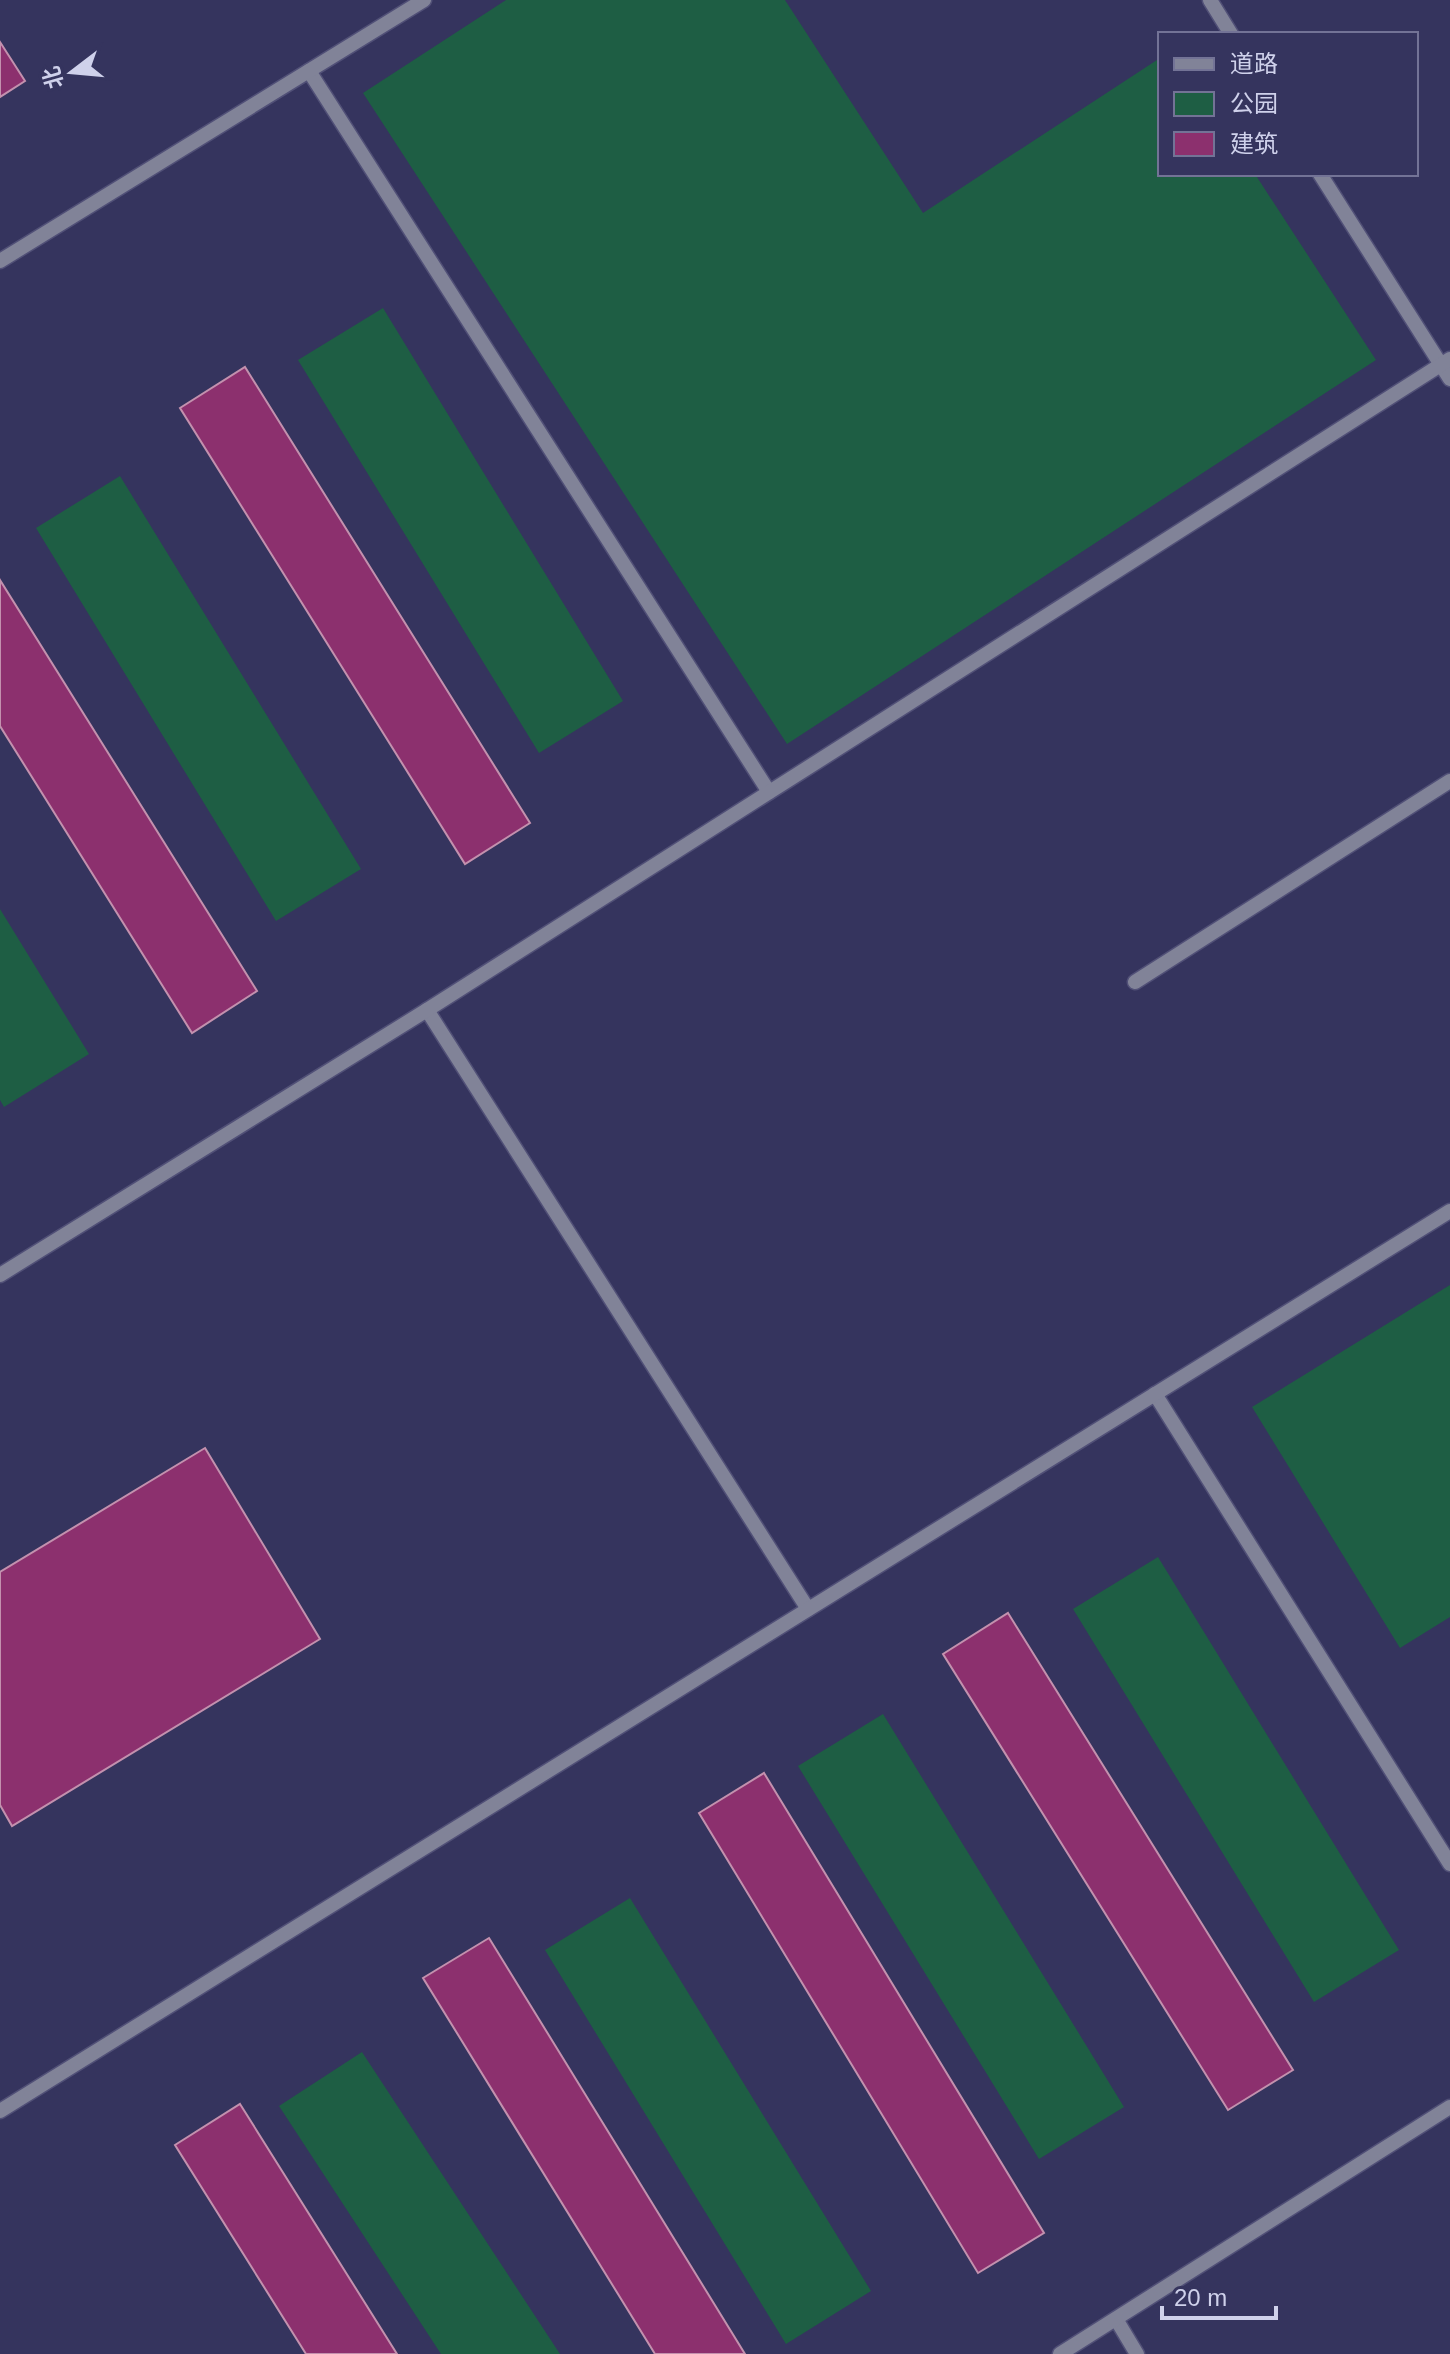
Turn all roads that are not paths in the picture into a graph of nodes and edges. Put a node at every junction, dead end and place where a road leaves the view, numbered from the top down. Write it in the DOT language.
graph roads {
  1 [pos="424,0"];
  2 [pos="1210,0"];
  3 [pos="1230,32"];
  4 [pos="309,71"];
  5 [pos="1321,176"];
  6 [pos="0,261"];
  7 [pos="1446,362"];
  8 [pos="1450,379"];
  9 [pos="1450,781"];
  10 [pos="769,792"];
  11 [pos="1135,982"];
  12 [pos="427,1010"];
  13 [pos="1450,1211"];
  14 [pos="0,1275"];
  15 [pos="1155,1394"];
  16 [pos="808,1609"];
  17 [pos="1450,1864"];
  18 [pos="1450,2107"];
  19 [pos="0,2111"];
  20 [pos="1116,2319"];
  21 [pos="1060,2354"];
  22 [pos="1137,2354"];
  1 -- 4 [label="lane"];
  2 -- 3 [label="lane"];
  4 -- 6 [label="lane"];
  4 -- 10 [label="lane"];
  5 -- 7 [label="lane"];
  7 -- 8 [label="lane"];
  7 -- 10 [label="lane"];
  9 -- 11 [label="lane"];
  10 -- 12 [label="lane"];
  12 -- 14 [label="lane"];
  12 -- 16 [label="lane"];
  13 -- 15 [label="lane"];
  15 -- 16 [label="lane"];
  15 -- 17 [label="lane"];
  16 -- 19 [label="lane"];
  18 -- 20 [label="lane"];
  20 -- 21 [label="lane"];
  20 -- 22 [label="lane"];
}
